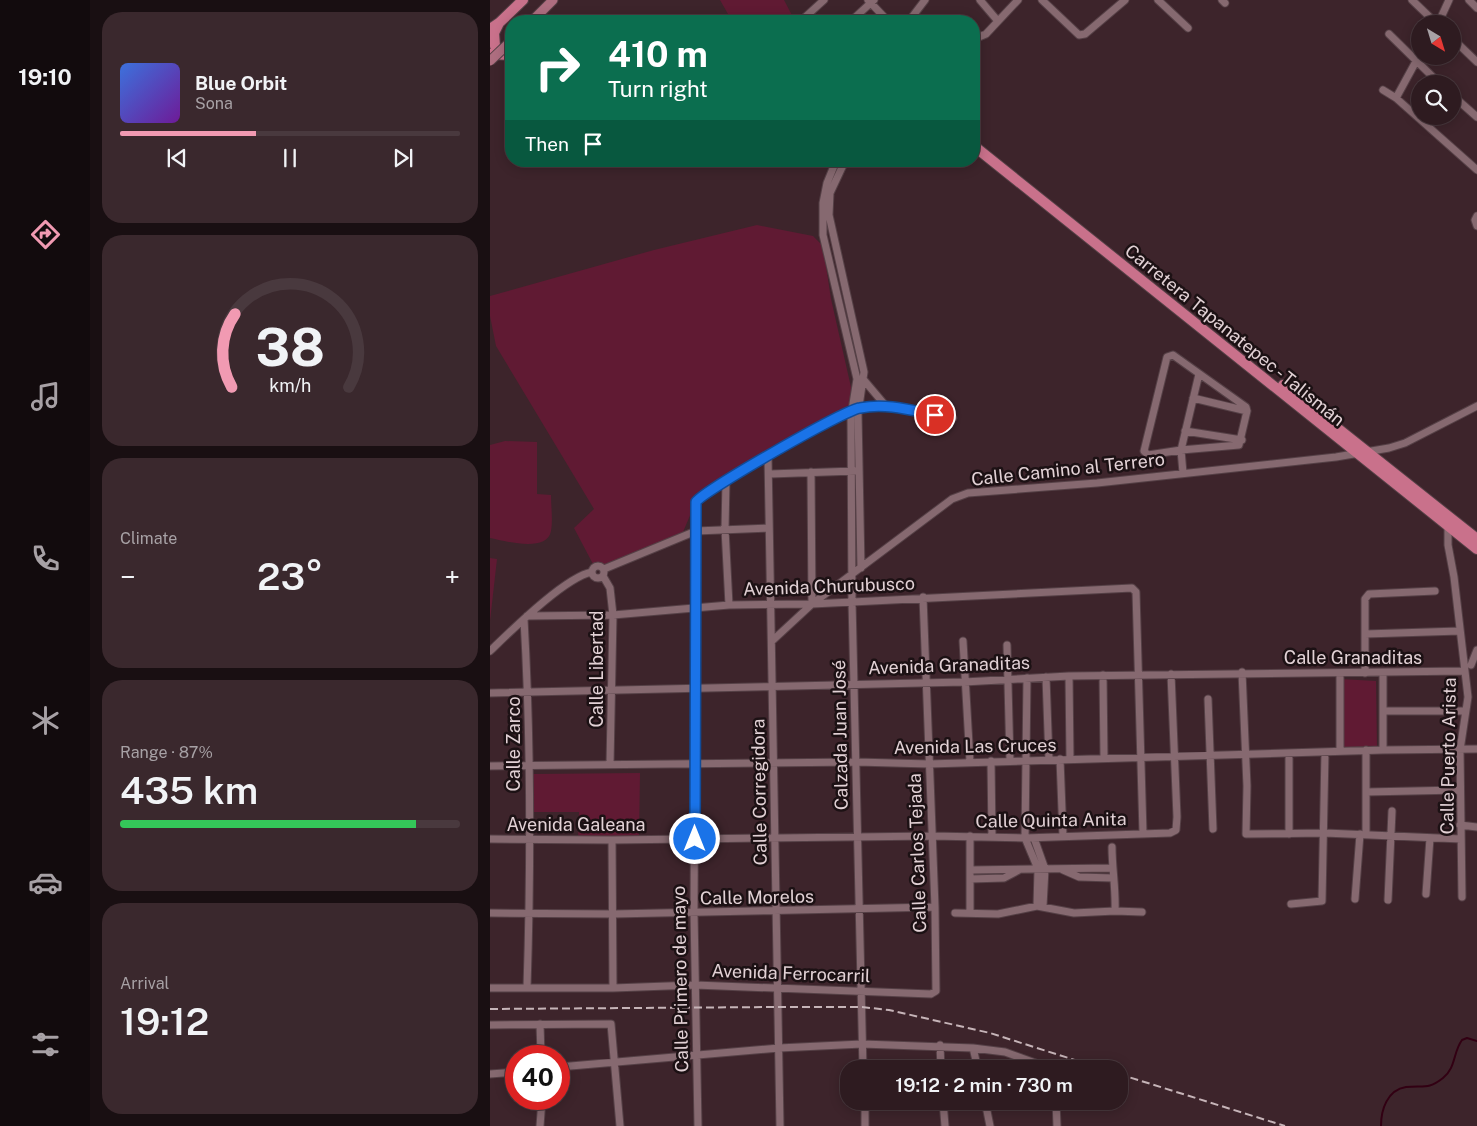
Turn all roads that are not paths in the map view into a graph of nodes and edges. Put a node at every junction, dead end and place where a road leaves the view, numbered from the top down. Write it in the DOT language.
graph roads {
  1 [pos="523,0"];
  2 [pos="553,0"];
  3 [pos="824,0"];
  4 [pos="925,0"];
  5 [pos="980,0"];
  6 [pos="1018,0"];
  7 [pos="1042,0"];
  8 [pos="1125,0"];
  9 [pos="1158,0"];
  10 [pos="1412,0"];
  11 [pos="1449,0"];
  12 [pos="1469,0"];
  13 [pos="871,1"];
  14 [pos="1477,8"];
  15 [pos="538,15"];
  16 [pos="807,15"];
  17 [pos="857,15"];
  18 [pos="883,15"];
  19 [pos="914,15"];
  20 [pos="1428,15"];
  21 [pos="1442,15"];
  22 [pos="997,20"];
  23 [pos="493,25"];
  24 [pos="1188,28"];
  25 [pos="1389,34"];
  26 [pos="980,36"];
  27 [pos="505,44"];
  28 [pos="1461,47"];
  29 [pos="505,49"];
  30 [pos="1411,51"];
  31 [pos="492,52"];
  32 [pos="505,54"];
  33 [pos="1477,62"];
  34 [pos="1414,65"];
  35 [pos="1425,65"];
  36 [pos="1433,75"];
  37 [pos="1383,90"];
  38 [pos="1396,98"];
  39 [pos="1461,103"];
  40 [pos="1477,117"];
  41 [pos="980,143"];
  42 [pos="980,151"];
  43 [pos="834,167"];
  44 [pos="841,167"];
  45 [pos="1477,170"];
  46 [pos="1199,374"];
  47 [pos="861,379"];
  48 [pos="1193,398"];
  49 [pos="857,404"];
  50 [pos="886,405"];
  51 [pos="1477,406"];
  52 [pos="851,410"];
  53 [pos="1248,411"];
  54 [pos="953,418"];
  55 [pos="1185,431"];
  56 [pos="1242,440"];
  57 [pos="1181,450"];
  58 [pos="1361,452"];
  59 [pos="768,457"];
  60 [pos="851,470"];
  61 [pos="860,471"];
  62 [pos="811,472"];
  63 [pos="1183,472"];
  64 [pos="770,474"];
  65 [pos="726,481"];
  66 [pos="1448,526"];
  67 [pos="725,528"];
  68 [pos="769,528"];
  69 [pos="696,531"];
  70 [pos="1477,539"];
  71 [pos="1477,549"];
  72 [pos="861,568"];
  73 [pos="604,573"];
  74 [pos="852,574"];
  75 [pos="1435,591"];
  76 [pos="922,597"];
  77 [pos="852,602"];
  78 [pos="770,604"];
  79 [pos="812,604"];
  80 [pos="729,605"];
  81 [pos="696,609"];
  82 [pos="613,615"];
  83 [pos="525,618"];
  84 [pos="1460,631"];
  85 [pos="1364,634"];
  86 [pos="772,641"];
  87 [pos="963,641"];
  88 [pos="1007,645"];
  89 [pos="1477,650"];
  90 [pos="490,651"];
  91 [pos="1463,662"];
  92 [pos="1474,667"];
  93 [pos="1464,671"];
  94 [pos="1242,672"];
  95 [pos="1340,673"];
  96 [pos="1365,673"];
  97 [pos="1383,673"];
  98 [pos="1171,674"];
  99 [pos="1103,675"];
  100 [pos="1138,675"];
  101 [pos="1069,676"];
  102 [pos="1046,677"];
  103 [pos="1027,678"];
  104 [pos="1008,679"];
  105 [pos="927,681"];
  106 [pos="964,682"];
  107 [pos="854,683"];
  108 [pos="771,685"];
  109 [pos="696,688"];
  110 [pos="612,690"];
  111 [pos="490,693"];
  112 [pos="528,693"];
  113 [pos="1208,699"];
  114 [pos="1383,711"];
  115 [pos="1465,711"];
  116 [pos="1477,749"];
  117 [pos="1366,750"];
  118 [pos="1383,750"];
  119 [pos="1460,750"];
  120 [pos="1340,751"];
  121 [pos="1325,752"];
  122 [pos="1288,753"];
  123 [pos="1245,754"];
  124 [pos="1208,755"];
  125 [pos="1174,756"];
  126 [pos="1141,757"];
  127 [pos="1104,758"];
  128 [pos="1060,759"];
  129 [pos="1070,759"];
  130 [pos="1027,760"];
  131 [pos="1049,760"];
  132 [pos="991,761"];
  133 [pos="1010,761"];
  134 [pos="857,762"];
  135 [pos="970,762"];
  136 [pos="775,763"];
  137 [pos="610,764"];
  138 [pos="929,764"];
  139 [pos="694,765"];
  140 [pos="490,766"];
  141 [pos="528,766"];
  142 [pos="1459,790"];
  143 [pos="1366,792"];
  144 [pos="1392,811"];
  145 [pos="1460,825"];
  146 [pos="1477,827"];
  147 [pos="1213,829"];
  148 [pos="1325,833"];
  149 [pos="1144,834"];
  150 [pos="1289,834"];
  151 [pos="1363,834"];
  152 [pos="932,836"];
  153 [pos="970,836"];
  154 [pos="1062,836"];
  155 [pos="1392,836"];
  156 [pos="857,837"];
  157 [pos="992,837"];
  158 [pos="490,838"];
  159 [pos="529,838"];
  160 [pos="775,838"];
  161 [pos="1025,838"];
  162 [pos="1034,838"];
  163 [pos="1430,838"];
  164 [pos="695,839"];
  165 [pos="1461,839"];
  166 [pos="612,840"];
  167 [pos="1112,847"];
  168 [pos="1112,868"];
  169 [pos="1060,869"];
  170 [pos="970,870"];
  171 [pos="1019,870"];
  172 [pos="1041,870"];
  173 [pos="1114,878"];
  174 [pos="970,879"];
  175 [pos="1426,894"];
  176 [pos="1462,897"];
  177 [pos="1355,899"];
  178 [pos="1388,900"];
  179 [pos="1292,904"];
  180 [pos="1040,906"];
  181 [pos="935,908"];
  182 [pos="860,910"];
  183 [pos="1114,911"];
  184 [pos="777,912"];
  185 [pos="970,912"];
  186 [pos="1142,912"];
  187 [pos="490,913"];
  188 [pos="529,913"];
  189 [pos="694,913"];
  190 [pos="955,913"];
  191 [pos="613,914"];
  192 [pos="695,985"];
  193 [pos="778,986"];
  194 [pos="937,987"];
  195 [pos="490,988"];
  196 [pos="527,988"];
  197 [pos="613,988"];
  198 [pos="863,991"];
  199 [pos="540,1024"];
  200 [pos="490,1025"];
  201 [pos="862,1044"];
  202 [pos="541,1045"];
  203 [pos="940,1045"];
  204 [pos="779,1048"];
  205 [pos="973,1048"];
  206 [pos="696,1056"];
  207 [pos="863,1060"];
  208 [pos="941,1060"];
  209 [pos="976,1060"];
  210 [pos="1027,1060"];
  211 [pos="614,1062"];
  212 [pos="570,1066"];
  213 [pos="505,1073"];
  214 [pos="490,1074"];
  215 [pos="541,1110"];
  216 [pos="865,1110"];
  217 [pos="944,1110"];
  218 [pos="987,1110"];
  219 [pos="1056,1110"];
  220 [pos="540,1126"];
  221 [pos="620,1126"];
  222 [pos="698,1126"];
  223 [pos="780,1126"];
  224 [pos="865,1126"];
  225 [pos="945,1126"];
  226 [pos="990,1126"];
  227 [pos="1057,1126"];
  1 -- 23 [label="highway"];
  2 -- 15 [label="main road"];
  3 -- 16 [label="street"];
  4 -- 19 [label="street"];
  5 -- 22 [label="street"];
  6 -- 22 [label="street"];
  7 -- 8 [label="street"];
  9 -- 24 [label="street"];
  10 -- 20 [label="street"];
  11 -- 21 [label="street"];
  12 -- 14 [label="street"];
  13 -- 17 [label="street"];
  13 -- 18 [label="street"];
  22 -- 26 [label="street"];
  23 -- 31 [label="highway"];
  25 -- 30 [label="street"];
  27 -- 31 [label="main road, bridge"];
  28 -- 33 [label="street"];
  29 -- 31 [label="highway"];
  31 -- 32 [label="highway"];
  34 -- 38 [label="street"];
  35 -- 36 [label="street"];
  37 -- 38 [label="street"];
  38 -- 45 [label="street"];
  39 -- 40 [label="street"];
  41 -- 58 [label="highway, Carretera Tapanatepec - Talismán"];
  42 -- 58 [label="highway, Carretera Tapanatepec - Talismán"];
  43 -- 47 [label="street"];
  44 -- 47 [label="street"];
  46 -- 48 [label="street"];
  46 -- 53 [label="street"];
  46 -- 57 [label="street"];
  47 -- 49 [label="street"];
  47 -- 50 [label="street"];
  48 -- 53 [label="street"];
  48 -- 55 [label="street"];
  49 -- 50 [label="street"];
  49 -- 52 [label="street"];
  49 -- 61 [label="street"];
  50 -- 54 [label="street"];
  51 -- 58 [label="street, Calle Camino al Terrero"];
  52 -- 59 [label="street"];
  52 -- 60 [label="street, Calzada Juan José"];
  53 -- 56 [label="street"];
  55 -- 56 [label="street"];
  55 -- 57 [label="street"];
  56 -- 57 [label="street"];
  57 -- 63 [label="street"];
  58 -- 63 [label="street, Calle Camino al Terrero"];
  58 -- 66 [label="highway, Carretera Tapanatepec - Talismán"];
  58 -- 70 [label="highway, Carretera Tapanatepec - Talismán"];
  59 -- 64 [label="street, Calle Corregidora"];
  59 -- 65 [label="street"];
  60 -- 61 [label="street"];
  60 -- 62 [label="street"];
  60 -- 74 [label="street, Calzada Juan José"];
  61 -- 72 [label="street"];
  62 -- 64 [label="street"];
  62 -- 79 [label="street"];
  63 -- 72 [label="street, Calle Camino al Terrero"];
  64 -- 68 [label="street, Calle Corregidora"];
  65 -- 67 [label="street"];
  65 -- 69 [label="street, Calle Primero de mayo"];
  66 -- 71 [label="highway, Carretera Tapanatepec - Talismán"];
  66 -- 84 [label="street, Calle Puerto Arista"];
  67 -- 68 [label="street"];
  67 -- 69 [label="street"];
  67 -- 80 [label="street"];
  68 -- 78 [label="street, Calle Corregidora"];
  69 -- 73 [label="street"];
  69 -- 81 [label="street, Calle Primero de mayo"];
  72 -- 74 [label="street, Calle Camino al Terrero"];
  73 -- 82 [label="street, Calle Libertad"];
  73 -- 83 [label="street"];
  74 -- 77 [label="street, Calzada Juan José"];
  74 -- 79 [label="street, Calle Camino al Terrero"];
  75 -- 85 [label="street"];
  76 -- 77 [label="street, Avenida Churubusco"];
  76 -- 100 [label="street, Avenida Churubusco"];
  76 -- 105 [label="street, Calle Carlos Tejada"];
  77 -- 79 [label="street, Avenida Churubusco"];
  77 -- 107 [label="street, Calzada Juan José"];
  78 -- 79 [label="street, Avenida Churubusco"];
  78 -- 80 [label="street, Avenida Churubusco"];
  78 -- 86 [label="street, Calle Corregidora"];
  79 -- 86 [label="street, Calle Camino al Terrero"];
  80 -- 81 [label="street, Avenida Churubusco"];
  81 -- 82 [label="street, Avenida Churubusco"];
  81 -- 109 [label="street, Calle Primero de mayo"];
  82 -- 83 [label="street, Avenida Churubusco"];
  82 -- 110 [label="street, Calle Libertad"];
  83 -- 90 [label="street"];
  83 -- 112 [label="street, Calle Zarco"];
  84 -- 85 [label="street"];
  84 -- 91 [label="street, Calle Puerto Arista"];
  85 -- 96 [label="street"];
  86 -- 108 [label="street, Calle Corregidora"];
  87 -- 106 [label="street"];
  88 -- 104 [label="street"];
  89 -- 92 [label="street"];
  91 -- 92 [label="street"];
  91 -- 93 [label="street, Calle Puerto Arista"];
  93 -- 97 [label="street, Calle Granaditas"];
  93 -- 115 [label="street, Calle Puerto Arista"];
  94 -- 95 [label="street, Calle Granaditas"];
  94 -- 98 [label="street, Calle Granaditas"];
  94 -- 123 [label="street"];
  95 -- 96 [label="street, Calle Granaditas"];
  95 -- 120 [label="street"];
  96 -- 97 [label="street, Calle Granaditas"];
  97 -- 114 [label="street"];
  98 -- 100 [label="street, Avenida Granaditas"];
  98 -- 125 [label="street"];
  99 -- 100 [label="street, Avenida Granaditas"];
  99 -- 101 [label="street, Avenida Granaditas"];
  99 -- 127 [label="street"];
  100 -- 126 [label="street"];
  101 -- 102 [label="street, Avenida Granaditas"];
  101 -- 129 [label="street"];
  102 -- 103 [label="street, Avenida Granaditas"];
  102 -- 131 [label="street"];
  103 -- 104 [label="street, Avenida Granaditas"];
  103 -- 130 [label="street"];
  104 -- 106 [label="street, Avenida Granaditas"];
  104 -- 133 [label="street"];
  105 -- 106 [label="street, Avenida Granaditas"];
  105 -- 107 [label="street, Avenida Granaditas"];
  105 -- 138 [label="street, Calle Carlos Tejada"];
  106 -- 135 [label="street"];
  107 -- 108 [label="street, Avenida Granaditas"];
  107 -- 134 [label="street, Calzada Juan José"];
  108 -- 109 [label="street, Avenida Granaditas"];
  108 -- 136 [label="street, Calle Corregidora"];
  109 -- 110 [label="street, Avenida Granaditas"];
  109 -- 139 [label="street, Calle Primero de mayo"];
  110 -- 112 [label="street, Avenida Granaditas"];
  110 -- 137 [label="street, Calle Libertad"];
  111 -- 112 [label="street, Avenida Granaditas"];
  112 -- 141 [label="street, Calle Zarco"];
  113 -- 124 [label="street"];
  114 -- 115 [label="street"];
  114 -- 118 [label="street"];
  115 -- 119 [label="street, Calle Puerto Arista"];
  116 -- 119 [label="street, Avenida Las Cruces"];
  117 -- 118 [label="street, Avenida Las Cruces"];
  117 -- 120 [label="street, Avenida Las Cruces"];
  117 -- 143 [label="street"];
  118 -- 119 [label="street, Avenida Las Cruces"];
  119 -- 142 [label="street, Calle Puerto Arista"];
  120 -- 121 [label="street, Avenida Las Cruces"];
  121 -- 122 [label="street, Avenida Las Cruces"];
  121 -- 148 [label="street"];
  122 -- 123 [label="street, Avenida Las Cruces"];
  122 -- 150 [label="street"];
  123 -- 124 [label="street, Avenida Las Cruces"];
  123 -- 150 [label="street"];
  124 -- 125 [label="street, Avenida Las Cruces"];
  124 -- 147 [label="street"];
  125 -- 126 [label="street, Avenida Las Cruces"];
  125 -- 149 [label="street, Calle Quinta Anita"];
  126 -- 127 [label="street, Avenida Las Cruces"];
  126 -- 149 [label="street"];
  127 -- 129 [label="street, Avenida Las Cruces"];
  128 -- 129 [label="street, Avenida Las Cruces"];
  128 -- 131 [label="street, Avenida Las Cruces"];
  128 -- 154 [label="street"];
  130 -- 131 [label="street, Avenida Las Cruces"];
  130 -- 133 [label="street, Avenida Las Cruces"];
  130 -- 161 [label="street"];
  132 -- 133 [label="street, Avenida Las Cruces"];
  132 -- 135 [label="street, Avenida Las Cruces"];
  132 -- 157 [label="street"];
  134 -- 136 [label="street, Avenida Las Cruces"];
  134 -- 138 [label="street, Avenida Las Cruces"];
  134 -- 156 [label="street, Calzada Juan José"];
  135 -- 138 [label="street, Avenida Las Cruces"];
  136 -- 139 [label="street, Avenida Las Cruces"];
  136 -- 160 [label="street, Calle Corregidora"];
  137 -- 139 [label="street, Avenida Las Cruces"];
  137 -- 141 [label="street, Avenida Las Cruces"];
  138 -- 152 [label="street, Calle Carlos Tejada"];
  139 -- 164 [label="street, Calle Primero de mayo"];
  140 -- 141 [label="street, Avenida Las Cruces"];
  141 -- 159 [label="street, Calle Zarco"];
  142 -- 143 [label="street"];
  142 -- 145 [label="street, Calle Puerto Arista"];
  143 -- 151 [label="street"];
  144 -- 155 [label="street"];
  145 -- 146 [label="street"];
  145 -- 165 [label="street, Calle Puerto Arista"];
  148 -- 150 [label="street"];
  148 -- 151 [label="street"];
  148 -- 179 [label="street"];
  149 -- 154 [label="street, Calle Quinta Anita"];
  151 -- 155 [label="street"];
  151 -- 177 [label="street"];
  152 -- 153 [label="street, Calle Quinta Anita"];
  152 -- 156 [label="street, Avenida Galeana"];
  152 -- 181 [label="street, Calle Carlos Tejada"];
  153 -- 157 [label="street, Calle Quinta Anita"];
  153 -- 170 [label="street"];
  154 -- 162 [label="street, Calle Quinta Anita"];
  155 -- 163 [label="street"];
  155 -- 178 [label="street"];
  156 -- 160 [label="street, Avenida Galeana"];
  156 -- 182 [label="street, Calzada Juan José"];
  157 -- 161 [label="street, Calle Quinta Anita"];
  158 -- 159 [label="street, Avenida Galeana"];
  159 -- 166 [label="street, Avenida Galeana"];
  159 -- 188 [label="street, Calle Zarco"];
  160 -- 164 [label="street, Avenida Galeana"];
  160 -- 184 [label="street, Calle Corregidora"];
  161 -- 162 [label="street, Calle Quinta Anita"];
  161 -- 172 [label="street"];
  162 -- 172 [label="street"];
  163 -- 165 [label="street"];
  163 -- 175 [label="street"];
  164 -- 166 [label="street, Avenida Galeana"];
  164 -- 189 [label="street, Calle Primero de mayo"];
  165 -- 176 [label="street, Calle Puerto Arista"];
  166 -- 191 [label="street"];
  167 -- 168 [label="street"];
  168 -- 169 [label="street"];
  168 -- 173 [label="street"];
  169 -- 172 [label="street"];
  169 -- 173 [label="street"];
  170 -- 171 [label="street"];
  170 -- 174 [label="street"];
  171 -- 172 [label="street"];
  171 -- 174 [label="street"];
  172 -- 180 [label="street"];
  173 -- 183 [label="street"];
  174 -- 185 [label="street"];
  180 -- 183 [label="street"];
  180 -- 185 [label="street"];
  181 -- 182 [label="street, Calle Morelos"];
  181 -- 194 [label="street, Calle Carlos Tejada"];
  182 -- 184 [label="street, Calle Morelos"];
  182 -- 198 [label="street, Calzada Juan José"];
  183 -- 186 [label="street"];
  184 -- 189 [label="street, Calle Morelos"];
  184 -- 193 [label="street, Calle Corregidora"];
  185 -- 190 [label="street"];
  187 -- 188 [label="street, Calle Morelos"];
  188 -- 191 [label="street, Calle Morelos"];
  188 -- 196 [label="street, Calle Zarco"];
  189 -- 191 [label="street, Calle Morelos"];
  189 -- 192 [label="street, Calle Primero de mayo"];
  191 -- 197 [label="street"];
  192 -- 193 [label="street, Avenida Ferrocarril"];
  192 -- 197 [label="street, Avenida Ferrocarril"];
  192 -- 206 [label="street, Calle Primero de mayo"];
  193 -- 198 [label="street, Avenida Ferrocarril"];
  193 -- 204 [label="street, Calle Corregidora"];
  194 -- 198 [label="street, Avenida Ferrocarril"];
  195 -- 196 [label="street, Avenida Ferrocarril"];
  196 -- 197 [label="street, Avenida Ferrocarril"];
  198 -- 201 [label="street, Calzada Juan José"];
  199 -- 200 [label="street"];
  199 -- 202 [label="street"];
  199 -- 211 [label="street"];
  201 -- 203 [label="street"];
  201 -- 204 [label="street"];
  201 -- 207 [label="street, Calzada Juan José"];
  203 -- 205 [label="street"];
  203 -- 208 [label="street"];
  204 -- 206 [label="street"];
  204 -- 223 [label="street, Calle Corregidora"];
  205 -- 209 [label="street"];
  205 -- 210 [label="street"];
  206 -- 211 [label="street"];
  206 -- 222 [label="street, Calle Primero de mayo"];
  211 -- 212 [label="street"];
  211 -- 221 [label="street"];
  213 -- 214 [label="street"];
  215 -- 220 [label="street"];
  216 -- 224 [label="street"];
  217 -- 225 [label="street"];
  218 -- 226 [label="street"];
  219 -- 227 [label="street"];
}
